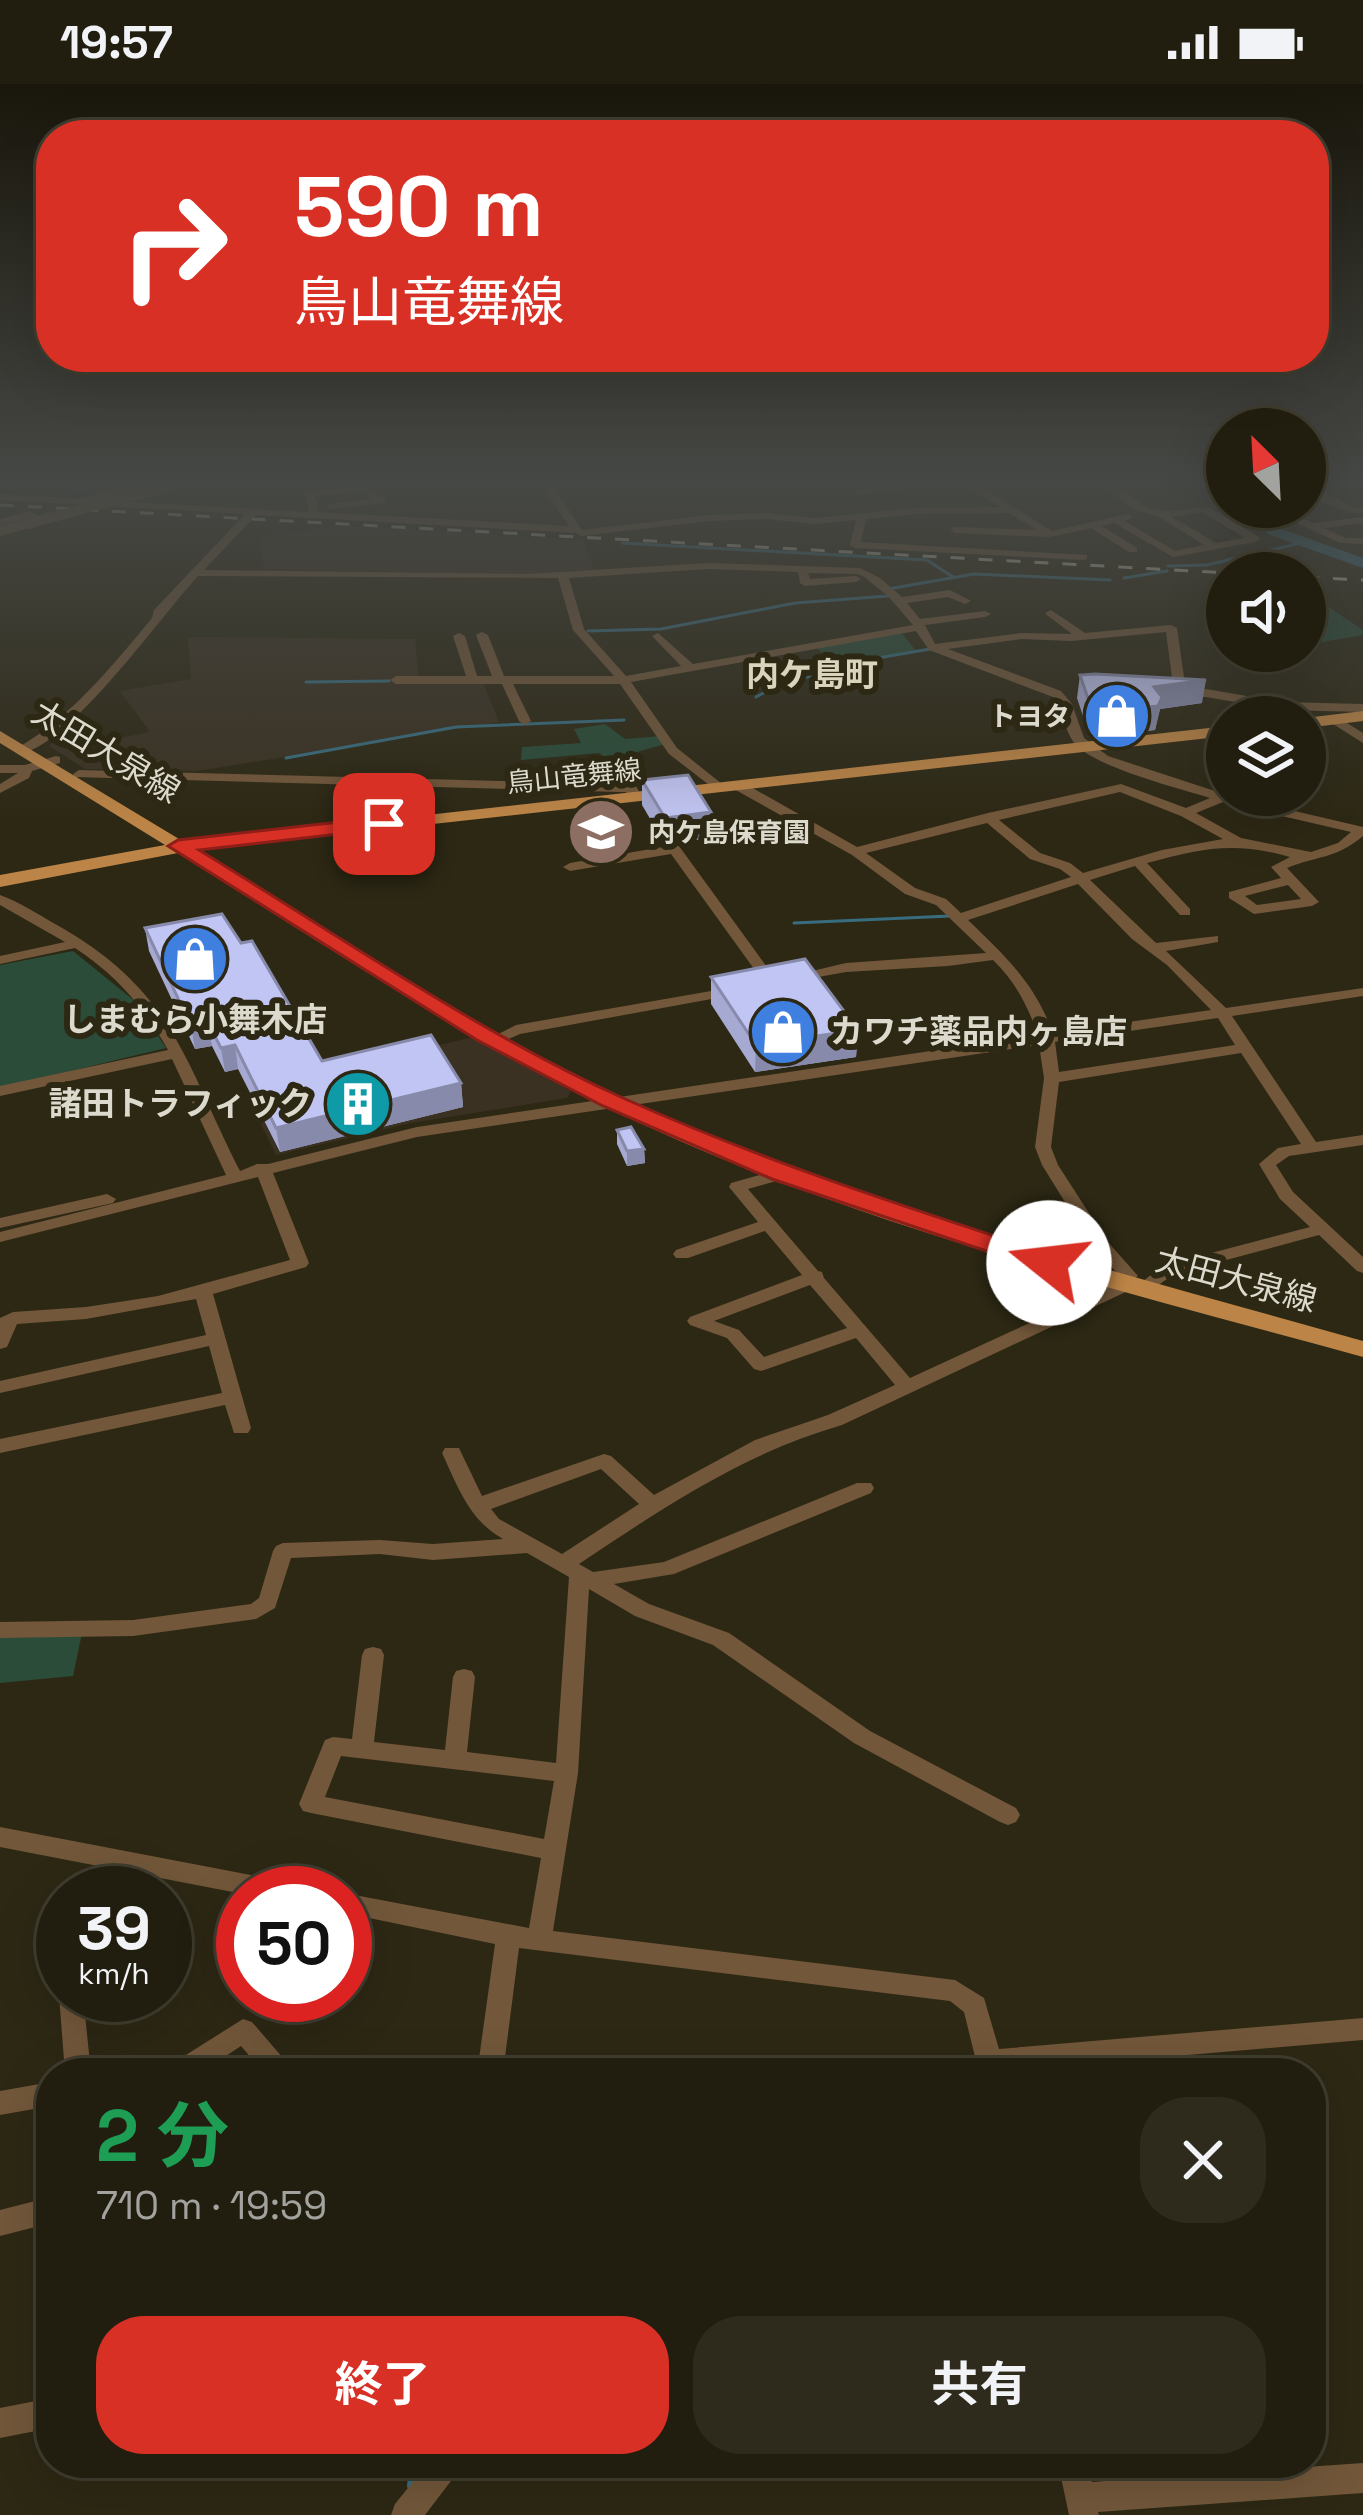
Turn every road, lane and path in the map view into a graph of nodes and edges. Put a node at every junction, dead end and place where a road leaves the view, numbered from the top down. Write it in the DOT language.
graph roads {
  1 [pos="178,593"];
  2 [pos="568,593"];
  3 [pos="888,593"];
  4 [pos="947,593"];
  5 [pos="951,593"];
  6 [pos="896,601"];
  7 [pos="965,601"];
  8 [pos="1051,613"];
  9 [pos="985,614"];
  10 [pos="918,625"];
  11 [pos="482,635"];
  12 [pos="459,636"];
  13 [pos="658,636"];
  14 [pos="1083,637"];
  15 [pos="933,648"];
  16 [pos="690,668"];
  17 [pos="396,680"];
  18 [pos="623,680"];
  19 [pos="473,681"];
  20 [pos="503,681"];
  21 [pos="1045,687"];
  22 [pos="1081,688"];
  23 [pos="1160,693"];
  24 [pos="1189,693"];
  25 [pos="1363,712"];
  26 [pos="1334,719"];
  27 [pos="1326,720"];
  28 [pos="525,721"];
  29 [pos="0,726"];
  30 [pos="1206,733"];
  31 [pos="0,736"];
  32 [pos="1363,739"];
  33 [pos="1083,746"];
  34 [pos="36,758"];
  35 [pos="0,770"];
  36 [pos="79,774"];
  37 [pos="737,785"];
  38 [pos="716,787"];
  39 [pos="0,789"];
  40 [pos="1206,793"];
  41 [pos="635,797"];
  42 [pos="1206,805"];
  43 [pos="1186,813"];
  44 [pos="1298,816"];
  45 [pos="988,817"];
  46 [pos="1362,831"];
  47 [pos="1236,841"];
  48 [pos="186,845"];
  49 [pos="1342,849"];
  50 [pos="857,852"];
  51 [pos="1363,856"];
  52 [pos="1301,857"];
  53 [pos="1139,862"];
  54 [pos="570,867"];
  55 [pos="1079,877"];
  56 [pos="1290,880"];
  57 [pos="0,881"];
  58 [pos="0,899"];
  59 [pos="1186,912"];
  60 [pos="962,918"];
  61 [pos="1213,939"];
  62 [pos="74,944"];
  63 [pos="1154,948"];
  64 [pos="998,955"];
  65 [pos="0,960"];
  66 [pos="772,984"];
  67 [pos="1363,992"];
  68 [pos="1220,1010"];
  69 [pos="1046,1036"];
  70 [pos="501,1037"];
  71 [pos="1244,1048"];
  72 [pos="177,1053"];
  73 [pos="1052,1078"];
  74 [pos="0,1091"];
  75 [pos="621,1100"];
  76 [pos="1363,1140"];
  77 [pos="1311,1147"];
  78 [pos="263,1168"];
  79 [pos="781,1174"];
  80 [pos="234,1175"];
  81 [pos="0,1223"];
  82 [pos="770,1224"];
  83 [pos="1321,1229"];
  84 [pos="0,1238"];
  85 [pos="682,1254"];
  86 [pos="1363,1267"];
  87 [pos="816,1276"];
  88 [pos="1136,1281"];
  89 [pos="203,1291"];
  90 [pos="861,1330"];
  91 [pos="1363,1338"];
  92 [pos="215,1339"];
  93 [pos="0,1342"];
  94 [pos="1363,1348"];
  95 [pos="906,1386"];
  96 [pos="0,1387"];
  97 [pos="230,1398"];
  98 [pos="241,1428"];
  99 [pos="0,1445"];
  100 [pos="452,1453"];
  101 [pos="864,1488"];
  102 [pos="653,1505"];
  103 [pos="477,1506"];
  104 [pos="530,1545"];
  105 [pos="577,1574"];
  106 [pos="0,1630"];
  107 [pos="374,1654"];
  108 [pos="464,1677"];
  109 [pos="362,1749"];
  110 [pos="454,1760"];
  111 [pos="567,1773"];
  112 [pos="1008,1815"];
  113 [pos="0,1837"];
  114 [pos="554,1852"];
  115 [pos="216,1878"];
  116 [pos="372,1909"];
  117 [pos="508,1936"];
  118 [pos="539,1940"];
  119 [pos="73,2022"];
  120 [pos="1363,2029"];
  121 [pos="77,2058"];
  122 [pos="201,2058"];
  123 [pos="267,2058"];
  124 [pos="492,2058"];
  125 [pos="988,2058"];
  126 [pos="1078,2058"];
  127 [pos="36,2097"];
  128 [pos="0,2103"];
  129 [pos="36,2214"];
  130 [pos="0,2224"];
  131 [pos="36,2417"];
  132 [pos="0,2423"];
  133 [pos="435,2478"];
  134 [pos="1363,2478"];
  135 [pos="1082,2506"];
  136 [pos="406,2515"];
  1 -- 34 [label="street"];
  2 -- 18 [label="street"];
  3 -- 6 [label="street"];
  4 -- 6 [label="street"];
  5 -- 7 [label="street"];
  6 -- 10 [label="street"];
  8 -- 14 [label="street"];
  9 -- 10 [label="street"];
  10 -- 15 [label="street"];
  10 -- 16 [label="street"];
  11 -- 20 [label="street"];
  12 -- 19 [label="street"];
  13 -- 16 [label="street"];
  14 -- 15 [label="street"];
  14 -- 24 [label="street"];
  15 -- 21 [label="street"];
  16 -- 18 [label="street"];
  17 -- 19 [label="street"];
  18 -- 20 [label="street"];
  18 -- 38 [label="street"];
  19 -- 20 [label="street"];
  20 -- 28 [label="street"];
  21 -- 22 [label="street"];
  21 -- 33 [label="street"];
  23 -- 24 [label="street"];
  24 -- 25 [label="street"];
  25 -- 26 [label="main road"];
  26 -- 27 [label="main road"];
  26 -- 32 [label="street"];
  29 -- 34 [label="main road, 太田大泉線"];
  30 -- 33 [label="main road, 鳥山竜舞線"];
  31 -- 34 [label="main road, 太田大泉線"];
  33 -- 37 [label="main road, 鳥山竜舞線"];
  33 -- 40 [label="street"];
  34 -- 35 [label="street"];
  34 -- 36 [label="main road, 太田大泉線"];
  34 -- 39 [label="street"];
  34 -- 48 [label="main road, 太田大泉線"];
  36 -- 41 [label="street"];
  36 -- 48 [label="main road, 太田大泉線"];
  37 -- 38 [label="main road, 鳥山竜舞線"];
  37 -- 50 [label="street"];
  38 -- 41 [label="main road, 鳥山竜舞線"];
  41 -- 48 [label="main road, 鳥山竜舞線"];
  42 -- 43 [label="street"];
  43 -- 45 [label="street"];
  43 -- 47 [label="street"];
  44 -- 46 [label="street"];
  45 -- 50 [label="street"];
  45 -- 55 [label="street"];
  46 -- 49 [label="street"];
  47 -- 52 [label="street"];
  47 -- 53 [label="street"];
  48 -- 57 [label="main road, 鳥山竜舞線"];
  48 -- 70 [label="main road, 太田大泉線"];
  49 -- 51 [label="street"];
  49 -- 52 [label="street"];
  50 -- 60 [label="street"];
  52 -- 56 [label="street"];
  53 -- 55 [label="street"];
  53 -- 59 [label="street"];
  54 -- 66 [label="street"];
  55 -- 60 [label="street"];
  55 -- 63 [label="street"];
  56 -- 56 [label="street"];
  58 -- 62 [label="street"];
  60 -- 64 [label="street"];
  61 -- 63 [label="street"];
  62 -- 65 [label="street"];
  62 -- 72 [label="street"];
  63 -- 68 [label="street"];
  64 -- 66 [label="street"];
  64 -- 69 [label="street"];
  66 -- 70 [label="street"];
  67 -- 68 [label="street"];
  68 -- 69 [label="street"];
  68 -- 71 [label="street"];
  69 -- 73 [label="street"];
  69 -- 75 [label="street"];
  70 -- 75 [label="main road, 太田大泉線"];
  71 -- 73 [label="street"];
  71 -- 77 [label="street"];
  72 -- 74 [label="street"];
  72 -- 80 [label="street"];
  73 -- 88 [label="street"];
  75 -- 78 [label="street"];
  75 -- 79 [label="main road, 太田大泉線"];
  75 -- 88 [label="main road, 太田大泉線"];
  76 -- 77 [label="street"];
  77 -- 83 [label="street"];
  78 -- 80 [label="street"];
  78 -- 89 [label="street"];
  79 -- 82 [label="street"];
  79 -- 88 [label="main road, 太田大泉線"];
  80 -- 81 [label="street"];
  80 -- 84 [label="street"];
  82 -- 85 [label="street"];
  82 -- 87 [label="street"];
  83 -- 86 [label="street"];
  83 -- 88 [label="street"];
  87 -- 90 [label="street"];
  87 -- 90 [label="street"];
  88 -- 91 [label="main road, 太田大泉線"];
  88 -- 94 [label="main road, 太田大泉線"];
  88 -- 95 [label="street"];
  89 -- 92 [label="street"];
  89 -- 93 [label="street"];
  90 -- 95 [label="street"];
  92 -- 96 [label="street"];
  92 -- 97 [label="street"];
  95 -- 102 [label="street"];
  97 -- 98 [label="street"];
  97 -- 99 [label="street"];
  100 -- 103 [label="street"];
  101 -- 105 [label="street"];
  102 -- 103 [label="street"];
  102 -- 105 [label="street"];
  103 -- 104 [label="street"];
  104 -- 105 [label="street"];
  104 -- 106 [label="street"];
  105 -- 111 [label="street"];
  105 -- 112 [label="street"];
  107 -- 109 [label="street"];
  108 -- 110 [label="street"];
  109 -- 110 [label="street"];
  109 -- 114 [label="street"];
  110 -- 111 [label="street"];
  111 -- 114 [label="street"];
  113 -- 115 [label="street"];
  114 -- 118 [label="street"];
  116 -- 117 [label="street"];
  117 -- 118 [label="street"];
  117 -- 124 [label="street"];
  118 -- 125 [label="street"];
  119 -- 121 [label="street"];
  120 -- 126 [label="street"];
  122 -- 123 [label="street"];
  127 -- 128 [label="street"];
  129 -- 130 [label="street"];
  131 -- 132 [label="street"];
  133 -- 136 [label="street"];
  134 -- 135 [label="street"];
}
